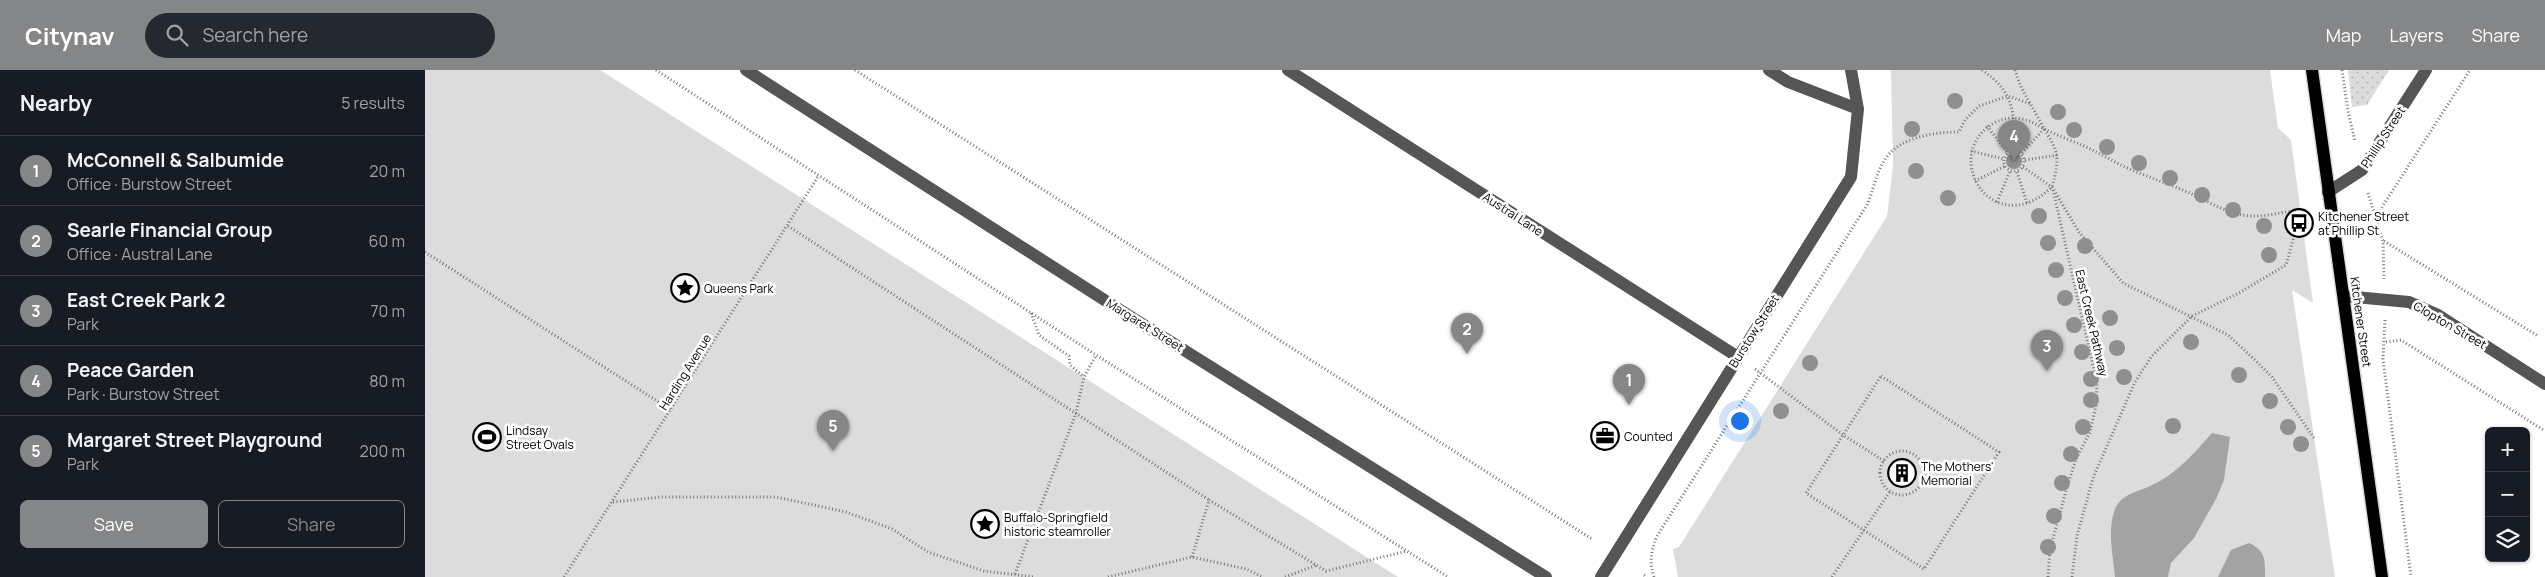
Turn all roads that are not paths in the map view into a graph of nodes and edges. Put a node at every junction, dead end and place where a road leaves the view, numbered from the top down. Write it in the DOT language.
graph roads {
  1 [pos="746,70"];
  2 [pos="1288,70"];
  3 [pos="1769,70"];
  4 [pos="1851,70"];
  5 [pos="2312,70"];
  6 [pos="2426,70"];
  7 [pos="1858,110"];
  8 [pos="2328,192"];
  9 [pos="2344,296"];
  10 [pos="1738,357"];
  11 [pos="2545,384"];
  12 [pos="1546,577"];
  13 [pos="1601,577"];
  14 [pos="2382,577"];
  1 -- 12 [label="street, Margaret Street"];
  2 -- 10 [label="street, Austral Lane"];
  3 -- 7 [label="street"];
  4 -- 7 [label="street, Burstow Street"];
  5 -- 8 [label="main road, Kitchener Street"];
  6 -- 8 [label="street, Phillip Street"];
  7 -- 10 [label="street, Burstow Street"];
  8 -- 9 [label="main road, Kitchener Street"];
  9 -- 11 [label="street, Clopton Street"];
  9 -- 14 [label="main road, Kitchener Street"];
  10 -- 13 [label="street, Burstow Street"];
}
